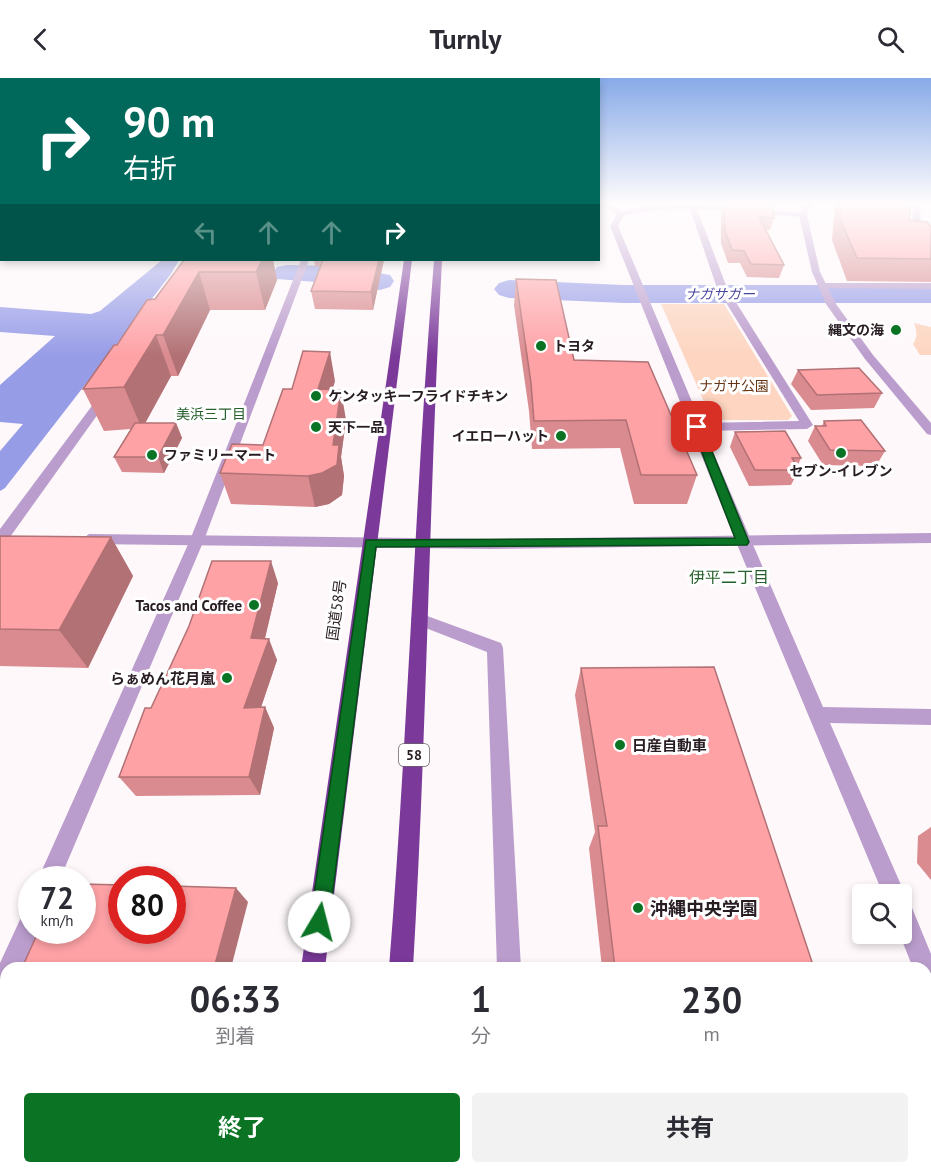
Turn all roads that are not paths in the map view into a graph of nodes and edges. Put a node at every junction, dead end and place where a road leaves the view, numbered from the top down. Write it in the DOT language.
graph roads {
  1 [pos="625,254"];
  2 [pos="710,254"];
  3 [pos="812,254"];
  4 [pos="408,261"];
  5 [pos="438,261"];
  6 [pos="302,268"];
  7 [pos="823,286"];
  8 [pos="931,286"];
  9 [pos="115,381"];
  10 [pos="697,427"];
  11 [pos="931,431"];
  12 [pos="21,538"];
  13 [pos="931,538"];
  14 [pos="0,539"];
  15 [pos="73,539"];
  16 [pos="197,540"];
  17 [pos="743,542"];
  18 [pos="370,543"];
  19 [pos="423,543"];
  20 [pos="419,619"];
  21 [pos="819,715"];
  22 [pos="931,717"];
  23 [pos="55,866"];
  24 [pos="890,884"];
  25 [pos="912,936"];
  26 [pos="21,944"];
  27 [pos="13,962"];
  28 [pos="314,962"];
  29 [pos="401,962"];
  30 [pos="509,962"];
  31 [pos="923,962"];
  1 -- 10 [label="street"];
  2 -- 10 [label="street"];
  3 -- 7 [label="street"];
  4 -- 18 [label="highway, 国道58号"];
  5 -- 19 [label="highway, 58"];
  6 -- 16 [label="street"];
  7 -- 8 [label="street"];
  7 -- 11 [label="street"];
  9 -- 14 [label="street"];
  10 -- 17 [label="street"];
  12 -- 14 [label="street"];
  13 -- 17 [label="street"];
  15 -- 16 [label="street"];
  16 -- 18 [label="street"];
  16 -- 23 [label="street"];
  17 -- 19 [label="street"];
  17 -- 21 [label="street"];
  18 -- 19 [label="street"];
  18 -- 28 [label="highway, 国道58号"];
  19 -- 20 [label="highway, 58"];
  20 -- 29 [label="highway, 58"];
  20 -- 30 [label="street"];
  21 -- 22 [label="street"];
  21 -- 24 [label="street"];
  25 -- 31 [label="street"];
  26 -- 27 [label="street"];
}
